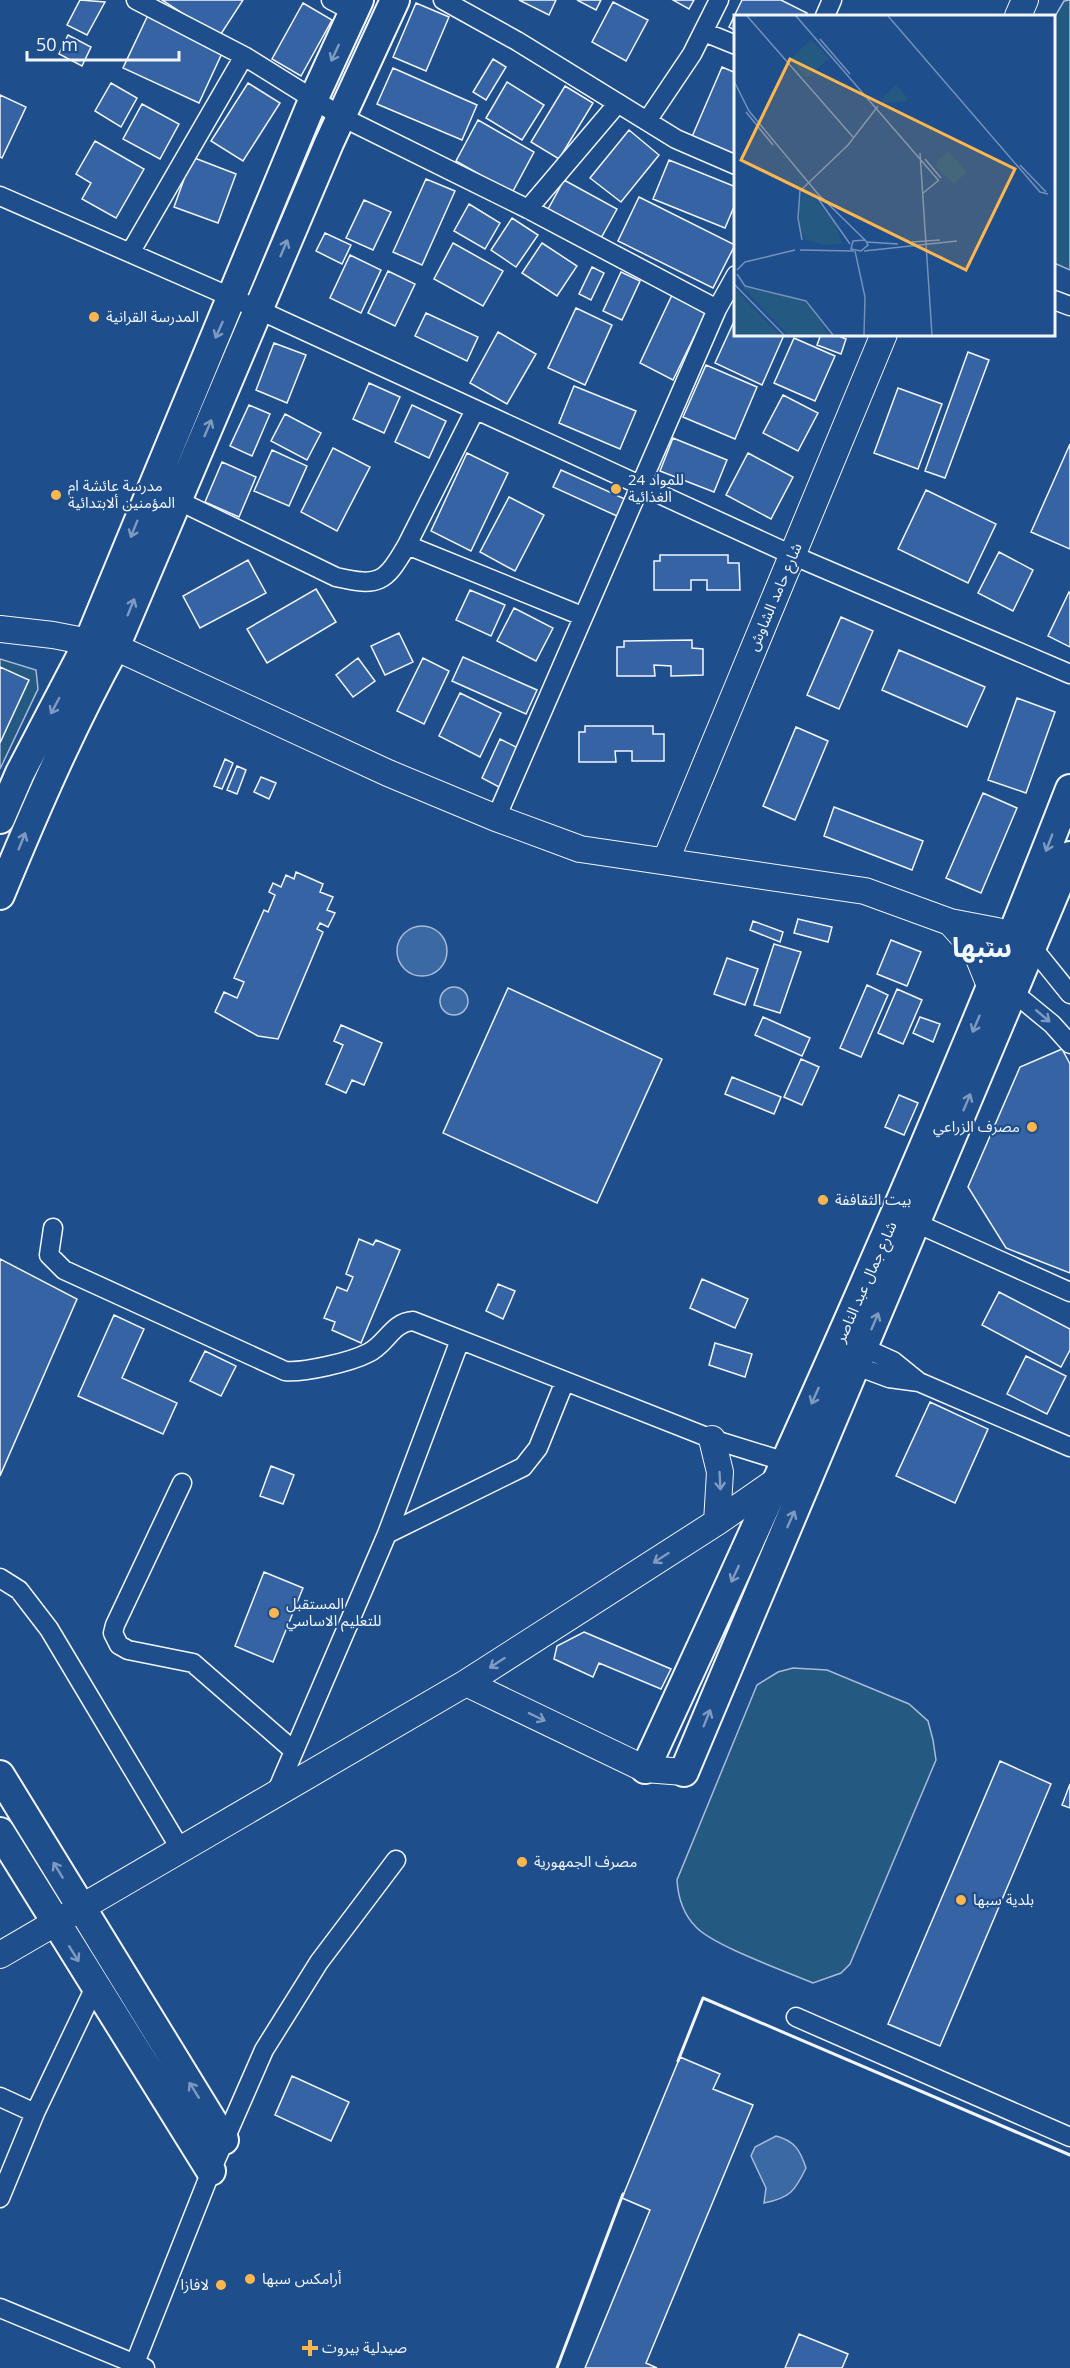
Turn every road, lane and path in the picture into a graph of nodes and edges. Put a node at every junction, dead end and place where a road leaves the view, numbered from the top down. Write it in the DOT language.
graph roads {
  1 [pos="136,0"];
  2 [pos="395,0"];
  3 [pos="443,0"];
  4 [pos="719,0"];
  5 [pos="1025,0"];
  6 [pos="348,4"];
  7 [pos="1018,15"];
  8 [pos="704,32"];
  9 [pos="734,45"];
  10 [pos="244,56"];
  11 [pos="313,100"];
  12 [pos="618,103"];
  13 [pos="342,117"];
  14 [pos="647,121"];
  15 [pos="734,165"];
  16 [pos="0,196"];
  17 [pos="528,209"];
  18 [pos="130,253"];
  19 [pos="734,277"];
  20 [pos="1055,301"];
  21 [pos="246,305"];
  22 [pos="1070,306"];
  23 [pos="717,309"];
  24 [pos="883,336"];
  25 [pos="475,410"];
  26 [pos="640,485"];
  27 [pos="177,500"];
  28 [pos="407,545"];
  29 [pos="792,555"];
  30 [pos="582,616"];
  31 [pos="0,629"];
  32 [pos="102,644"];
  33 [pos="1070,674"];
  34 [pos="1070,789"];
  35 [pos="496,818"];
  36 [pos="0,819"];
  37 [pos="1070,856"];
  38 [pos="666,860"];
  39 [pos="0,895"];
  40 [pos="950,922"];
  41 [pos="1022,942"];
  42 [pos="1002,990"];
  43 [pos="1070,994"];
  44 [pos="1070,1044"];
  45 [pos="916,1223"];
  46 [pos="53,1228"];
  47 [pos="1070,1292"];
  48 [pos="460,1340"];
  49 [pos="849,1352"];
  50 [pos="565,1381"];
  51 [pos="712,1439"];
  52 [pos="1070,1447"];
  53 [pos="790,1477"];
  54 [pos="182,1483"];
  55 [pos="717,1522"];
  56 [pos="387,1534"];
  57 [pos="0,1578"];
  58 [pos="466,1683"];
  59 [pos="294,1751"];
  60 [pos="645,1769"];
  61 [pos="684,1772"];
  62 [pos="0,1775"];
  63 [pos="276,1793"];
  64 [pos="0,1832"];
  65 [pos="181,1850"];
  66 [pos="396,1860"];
  67 [pos="81,1908"];
  68 [pos="55,1923"];
  69 [pos="0,1955"];
  70 [pos="95,1987"];
  71 [pos="796,2017"];
  72 [pos="0,2097"];
  73 [pos="35,2113"];
  74 [pos="1070,2137"];
  75 [pos="224,2140"];
  76 [pos="211,2171"];
  77 [pos="0,2198"];
  78 [pos="0,2308"];
  79 [pos="138,2366"];
  1 -- 10 [label="street"];
  2 -- 13 [label="main road"];
  3 -- 12 [label="street"];
  4 -- 8 [label="street"];
  5 -- 7 [label="street"];
  6 -- 11 [label="main road, one-way"];
  8 -- 9 [label="street"];
  8 -- 14 [label="street"];
  10 -- 11 [label="street"];
  10 -- 18 [label="street"];
  11 -- 13 [label="street"];
  11 -- 21 [label="main road"];
  12 -- 14 [label="street"];
  12 -- 17 [label="street"];
  13 -- 17 [label="street"];
  21 -- 13 [label="main road, one-way"];
  14 -- 15 [label="street"];
  16 -- 18 [label="street"];
  17 -- 23 [label="street"];
  18 -- 21 [label="street"];
  19 -- 23 [label="street"];
  20 -- 22 [label="street"];
  21 -- 25 [label="street"];
  27 -- 21 [label="main road, one-way"];
  21 -- 32 [label="main road, one-way"];
  23 -- 26 [label="street"];
  24 -- 29 [label="street, شارع حامد الشاوش"];
  25 -- 26 [label="street"];
  25 -- 28 [label="street"];
  26 -- 29 [label="street"];
  26 -- 30 [label="street"];
  27 -- 28 [label="street"];
  32 -- 27 [label="main road, one-way"];
  28 -- 30 [label="street"];
  29 -- 33 [label="street"];
  29 -- 38 [label="street, شارع حامد الشاوش"];
  30 -- 35 [label="street"];
  31 -- 32 [label="street"];
  32 -- 35 [label="street"];
  32 -- 36 [label="main road, one-way"];
  39 -- 32 [label="main road, one-way"];
  34 -- 41 [label="main road, شارع جمال عبد الناصر, one-way"];
  35 -- 38 [label="street"];
  37 -- 41 [label="main road, شارع جمال عبد الناصر"];
  38 -- 40 [label="street"];
  40 -- 41 [label="street"];
  40 -- 42 [label="street"];
  41 -- 42 [label="main road, شارع جمال عبد الناصر"];
  41 -- 43 [label="street"];
  42 -- 44 [label="street, one-way"];
  45 -- 42 [label="main road, شارع جمال عبد الناصر, one-way"];
  42 -- 49 [label="main road, شارع جمال عبد الناصر, one-way"];
  45 -- 47 [label="street"];
  49 -- 45 [label="main road, شارع جمال عبد الناصر, one-way"];
  46 -- 48 [label="street"];
  48 -- 50 [label="street"];
  48 -- 56 [label="street"];
  49 -- 52 [label="street"];
  49 -- 53 [label="main road, شارع جمال عبد الناصر"];
  50 -- 51 [label="street"];
  50 -- 56 [label="street"];
  51 -- 53 [label="street"];
  51 -- 55 [label="street, one-way"];
  53 -- 55 [label="street"];
  53 -- 60 [label="main road, شارع جمال عبد الناصر, one-way"];
  61 -- 53 [label="main road, شارع جمال عبد الناصر, one-way"];
  54 -- 59 [label="street"];
  55 -- 58 [label="street, one-way"];
  56 -- 59 [label="street"];
  57 -- 65 [label="street"];
  58 -- 60 [label="street, one-way"];
  58 -- 63 [label="street"];
  59 -- 63 [label="street"];
  60 -- 61 [label="street"];
  67 -- 62 [label="main road, one-way"];
  63 -- 65 [label="street"];
  64 -- 68 [label="main road"];
  65 -- 67 [label="street"];
  66 -- 75 [label="street"];
  67 -- 68 [label="street"];
  75 -- 67 [label="main road, one-way"];
  68 -- 69 [label="street"];
  68 -- 70 [label="main road, one-way"];
  70 -- 73 [label="street"];
  70 -- 76 [label="main road"];
  71 -- 74 [label="street"];
  72 -- 73 [label="street"];
  73 -- 77 [label="street"];
  75 -- 76 [label="street"];
  76 -- 79 [label="street"];
  78 -- 79 [label="street"];
}
